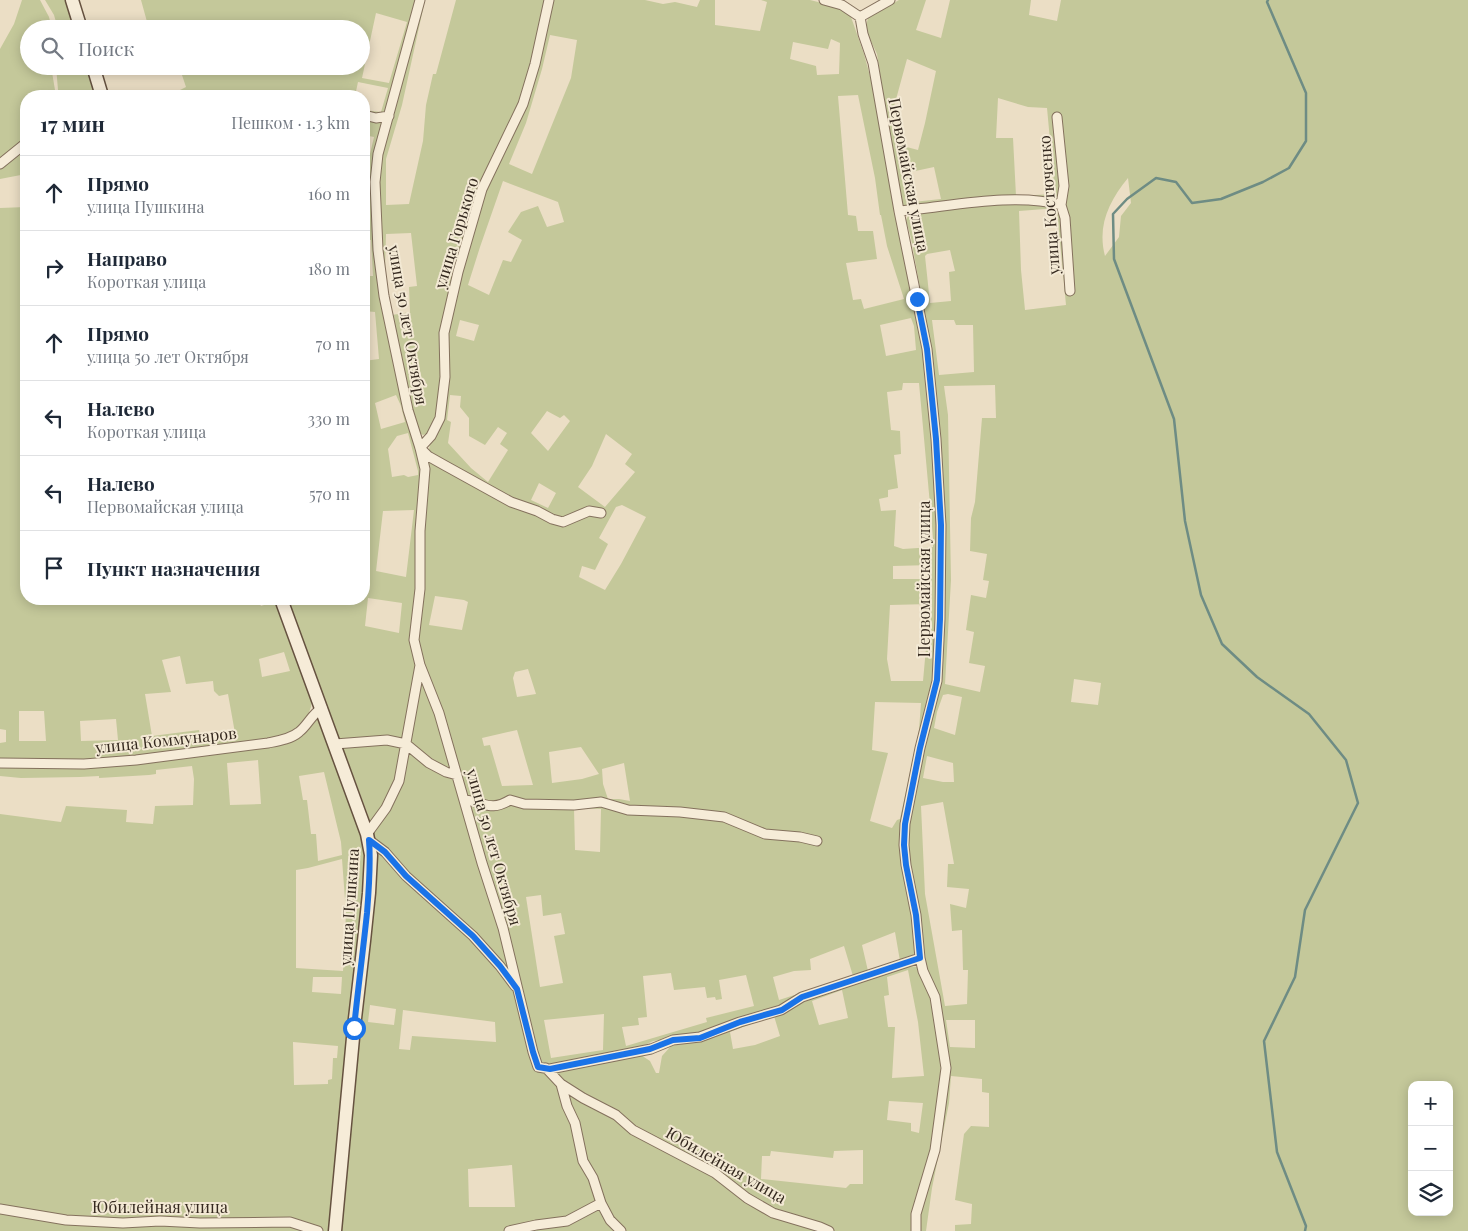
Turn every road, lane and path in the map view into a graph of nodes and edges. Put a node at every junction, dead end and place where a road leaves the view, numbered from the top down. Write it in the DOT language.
graph roads {
  1 [pos="72,0"];
  2 [pos="420,0"];
  3 [pos="549,0"];
  4 [pos="824,0"];
  5 [pos="890,0"];
  6 [pos="842,2"];
  7 [pos="860,17"];
  8 [pos="78,20"];
  9 [pos="95,75"];
  10 [pos="100,90"];
  11 [pos="370,116"];
  12 [pos="389,116"];
  13 [pos="1057,117"];
  14 [pos="20,148"];
  15 [pos="0,164"];
  16 [pos="1061,205"];
  17 [pos="898,211"];
  18 [pos="1070,291"];
  19 [pos="420,448"];
  20 [pos="601,512"];
  21 [pos="283,605"];
  22 [pos="420,665"];
  23 [pos="322,708"];
  24 [pos="335,744"];
  25 [pos="406,744"];
  26 [pos="0,763"];
  27 [pos="458,775"];
  28 [pos="465,800"];
  29 [pos="368,837"];
  30 [pos="817,841"];
  31 [pos="920,958"];
  32 [pos="517,989"];
  33 [pos="546,1068"];
  34 [pos="561,1084"];
  35 [pos="601,1203"];
  36 [pos="0,1209"];
  37 [pos="318,1231"];
  38 [pos="335,1231"];
  39 [pos="509,1231"];
  40 [pos="621,1231"];
  41 [pos="829,1231"];
  42 [pos="916,1231"];
  1 -- 8 [label="street"];
  2 -- 12 [label="street, улица 50 лет Октября"];
  3 -- 19 [label="street, улица Горького"];
  4 -- 6 [label="street"];
  5 -- 7 [label="street"];
  6 -- 7 [label="street"];
  7 -- 17 [label="street, Первомайская улица"];
  9 -- 10 [label="street"];
  11 -- 12 [label="street"];
  12 -- 19 [label="street, улица 50 лет Октября"];
  13 -- 16 [label="street, улица Костюченко"];
  14 -- 15 [label="street"];
  16 -- 17 [label="street"];
  16 -- 18 [label="street, улица Костюченко"];
  17 -- 31 [label="street, Первомайская улица"];
  19 -- 20 [label="street"];
  19 -- 22 [label="street, улица 50 лет Октября"];
  21 -- 23 [label="street, улица Пушкина"];
  22 -- 25 [label="street"];
  22 -- 27 [label="street, улица 50 лет Октября"];
  23 -- 24 [label="street, улица Пушкина"];
  23 -- 26 [label="street, улица Коммунаров"];
  24 -- 25 [label="street"];
  24 -- 29 [label="street, улица Пушкина"];
  25 -- 27 [label="street"];
  25 -- 29 [label="street"];
  27 -- 28 [label="street, улица 50 лет Октября"];
  28 -- 30 [label="street"];
  28 -- 32 [label="street, улица 50 лет Октября"];
  29 -- 32 [label="street"];
  29 -- 38 [label="street, улица Пушкина"];
  31 -- 33 [label="street"];
  31 -- 42 [label="street, Первомайская улица"];
  32 -- 33 [label="street, улица 50 лет Октября"];
  33 -- 34 [label="street, улица 50 лет Октября"];
  34 -- 35 [label="street, улица 50 лет Октября"];
  34 -- 41 [label="street, Юбилейная улица"];
  35 -- 39 [label="street"];
  35 -- 40 [label="street, улица 50 лет Октября"];
  36 -- 37 [label="street, Юбилейная улица"];
}
